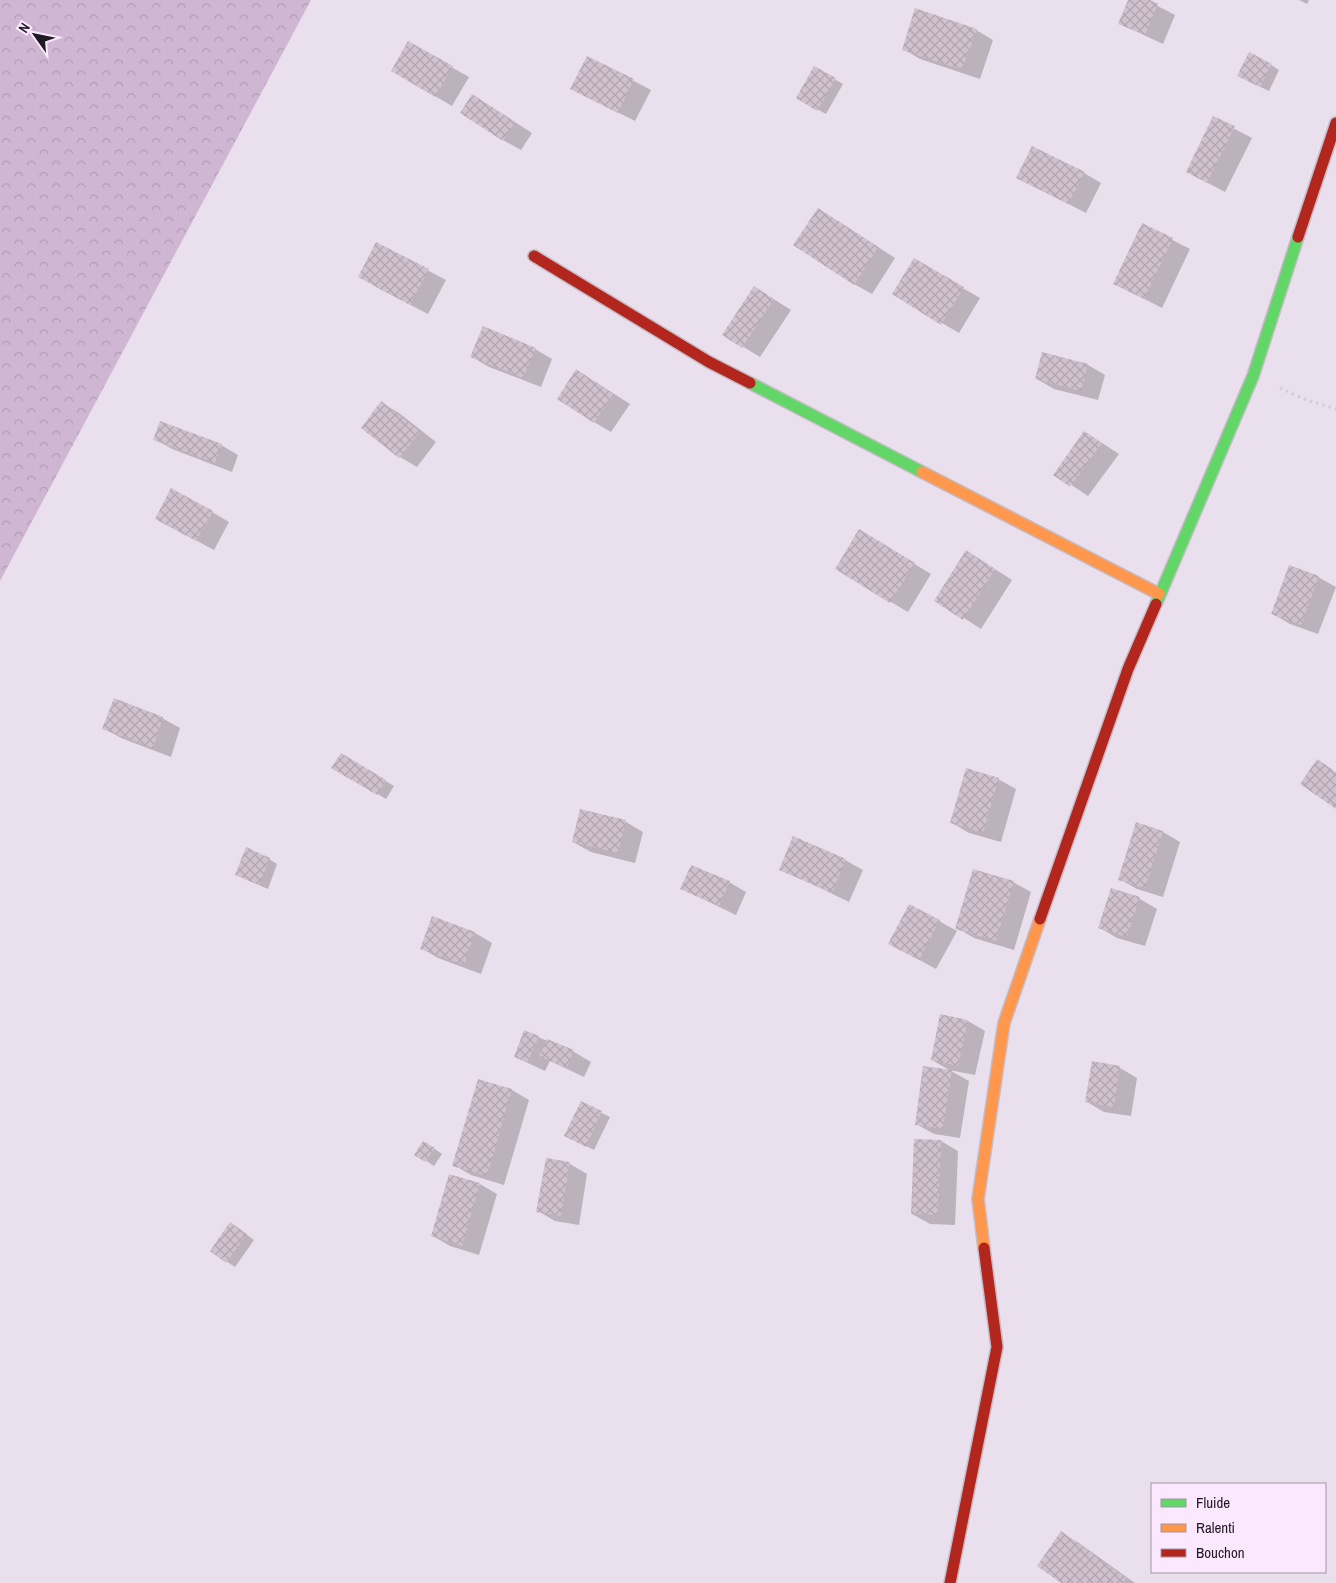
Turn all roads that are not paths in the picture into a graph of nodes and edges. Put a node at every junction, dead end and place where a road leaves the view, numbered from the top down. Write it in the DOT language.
graph roads {
  1 [pos="1336,123"];
  2 [pos="534,256"];
  3 [pos="1160,594"];
  4 [pos="950,1583"];
  1 -- 3 [label="street"];
  2 -- 3 [label="street"];
  3 -- 4 [label="street"];
}
